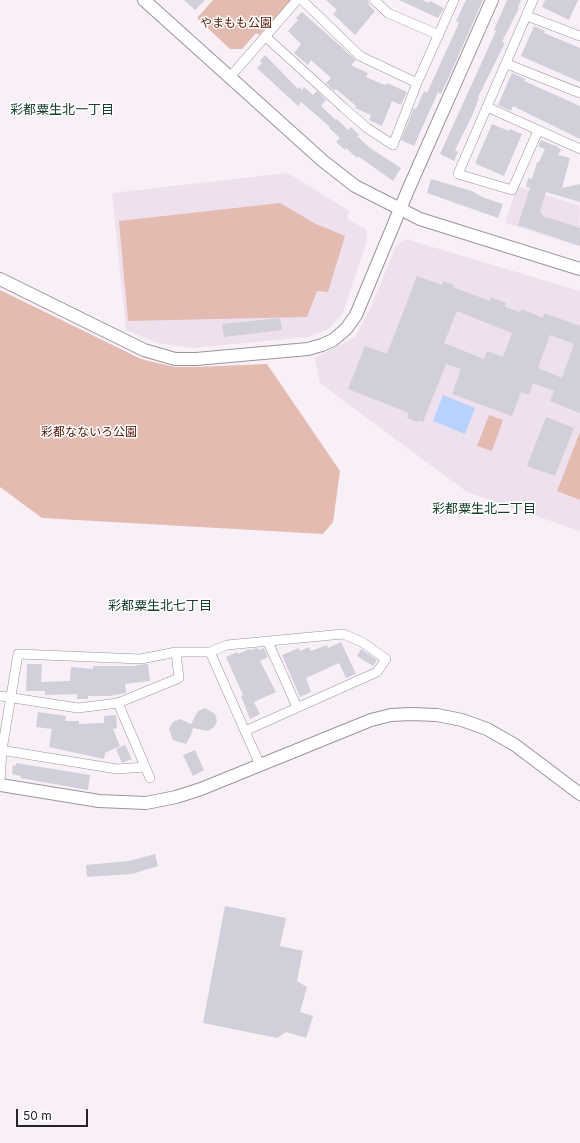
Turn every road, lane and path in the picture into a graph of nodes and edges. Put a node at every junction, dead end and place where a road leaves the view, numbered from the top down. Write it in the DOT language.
graph roads {
  1 [pos="144,0"];
  2 [pos="297,0"];
  3 [pos="302,0"];
  4 [pos="374,0"];
  5 [pos="454,0"];
  6 [pos="492,0"];
  7 [pos="534,0"];
  8 [pos="527,16"];
  9 [pos="439,35"];
  10 [pos="580,36"];
  11 [pos="266,37"];
  12 [pos="507,64"];
  13 [pos="230,77"];
  14 [pos="417,83"];
  15 [pos="580,93"];
  16 [pos="487,107"];
  17 [pos="538,131"];
  18 [pos="580,149"];
  19 [pos="400,209"];
  20 [pos="580,269"];
  21 [pos="0,279"];
  22 [pos="268,642"];
  23 [pos="176,652"];
  24 [pos="210,652"];
  25 [pos="0,696"];
  26 [pos="10,698"];
  27 [pos="118,703"];
  28 [pos="297,707"];
  29 [pos="245,731"];
  30 [pos="1,750"];
  31 [pos="260,765"];
  32 [pos="145,767"];
  33 [pos="150,778"];
  34 [pos="0,784"];
  35 [pos="580,794"];
  1 -- 13 [label="street"];
  2 -- 11 [label="street"];
  3 -- 14 [label="street"];
  4 -- 9 [label="street"];
  5 -- 9 [label="street"];
  6 -- 19 [label="street"];
  7 -- 8 [label="street"];
  8 -- 10 [label="street"];
  8 -- 12 [label="street"];
  9 -- 14 [label="street"];
  11 -- 13 [label="street"];
  11 -- 14 [label="street"];
  12 -- 15 [label="street"];
  12 -- 16 [label="street"];
  13 -- 19 [label="street"];
  16 -- 17 [label="street"];
  16 -- 17 [label="street"];
  17 -- 18 [label="street"];
  19 -- 20 [label="street"];
  19 -- 21 [label="street"];
  22 -- 24 [label="street"];
  22 -- 28 [label="street"];
  22 -- 28 [label="street"];
  23 -- 24 [label="street"];
  23 -- 26 [label="street"];
  23 -- 27 [label="street"];
  24 -- 29 [label="street"];
  25 -- 26 [label="street"];
  26 -- 27 [label="street"];
  26 -- 30 [label="street"];
  27 -- 32 [label="street"];
  28 -- 29 [label="street"];
  29 -- 31 [label="street"];
  30 -- 32 [label="street"];
  30 -- 34 [label="street"];
  31 -- 34 [label="street"];
  31 -- 35 [label="street"];
  32 -- 33 [label="street"];
}
